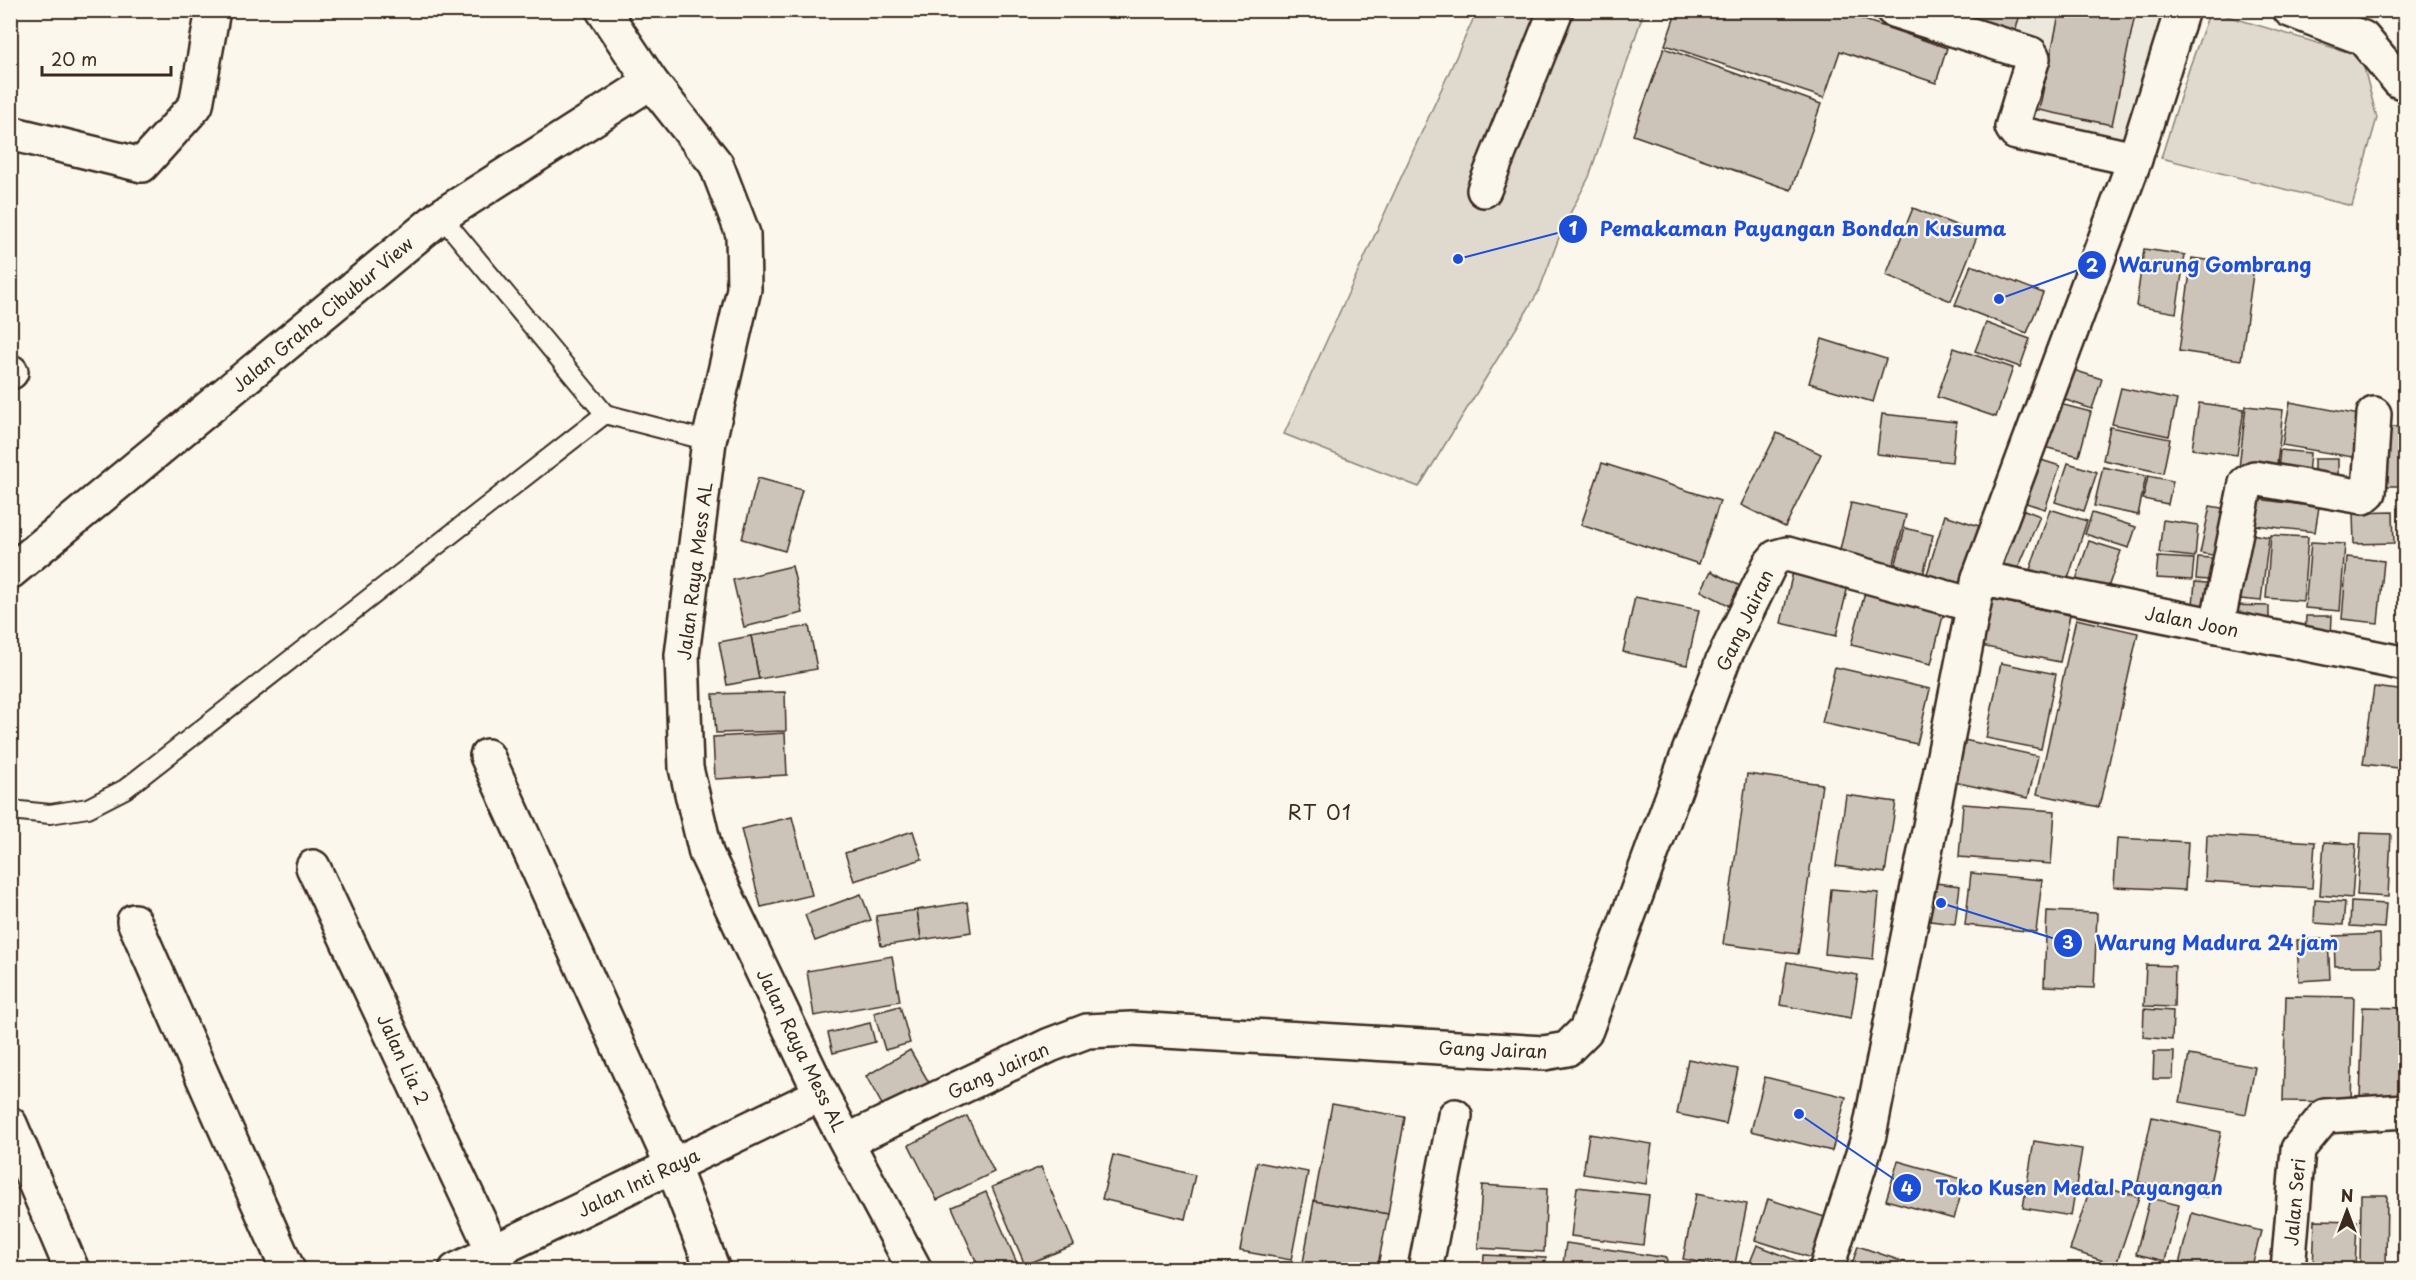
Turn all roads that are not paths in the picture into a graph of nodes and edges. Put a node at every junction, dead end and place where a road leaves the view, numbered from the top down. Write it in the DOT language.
graph roads {
  1 [pos="213,10"];
  2 [pos="603,10"];
  3 [pos="1556,10"];
  4 [pos="1893,10"];
  5 [pos="2182,10"];
  6 [pos="2290,10"];
  7 [pos="651,82"];
  8 [pos="2406,83"];
  9 [pos="10,133"];
  10 [pos="2135,159"];
  11 [pos="1484,190"];
  12 [pos="441,216"];
  13 [pos="605,414"];
  14 [pos="2374,414"];
  15 [pos="709,441"];
  16 [pos="10,572"];
  17 [pos="1976,591"];
  18 [pos="2217,626"];
  19 [pos="2406,664"];
  20 [pos="487,756"];
  21 [pos="10,810"];
  22 [pos="313,867"];
  23 [pos="134,921"];
  24 [pos="821,1094"];
  25 [pos="2406,1111"];
  26 [pos="1455,1116"];
  27 [pos="10,1124"];
  28 [pos="847,1141"];
  29 [pos="672,1165"];
  30 [pos="498,1261"];
  31 [pos="72,1269"];
  32 [pos="288,1269"];
  33 [pos="456,1269"];
  34 [pos="713,1269"];
  35 [pos="915,1269"];
  36 [pos="1425,1269"];
  37 [pos="1826,1269"];
  38 [pos="2288,1269"];
  1 -- 9 [label="street"];
  2 -- 7 [label="street, Jalan Raya Mess AL"];
  3 -- 11 [label="street"];
  4 -- 10 [label="street"];
  5 -- 10 [label="street"];
  6 -- 8 [label="street"];
  7 -- 12 [label="street, Jalan Graha Cibubur View"];
  7 -- 15 [label="street, Jalan Raya Mess AL"];
  10 -- 17 [label="street"];
  12 -- 13 [label="lane"];
  12 -- 16 [label="street, Jalan Graha Cibubur View"];
  13 -- 15 [label="lane"];
  13 -- 21 [label="lane"];
  14 -- 18 [label="street"];
  15 -- 24 [label="street, Jalan Raya Mess AL"];
  17 -- 18 [label="street, Jalan Joon"];
  17 -- 28 [label="street, Gang Jairan"];
  17 -- 37 [label="street"];
  18 -- 19 [label="street, Jalan Joon"];
  20 -- 29 [label="street"];
  22 -- 30 [label="street, Jalan Lia 2"];
  23 -- 32 [label="street"];
  24 -- 28 [label="street, Jalan Raya Mess AL"];
  24 -- 29 [label="street, Jalan Inti Raya"];
  25 -- 38 [label="street, Jalan Seri"];
  26 -- 36 [label="street"];
  27 -- 31 [label="street"];
  28 -- 35 [label="street, Jalan Raya Mess AL"];
  29 -- 30 [label="street, Jalan Inti Raya"];
  29 -- 34 [label="street"];
  30 -- 33 [label="street, Jalan Inti Raya"];
}
